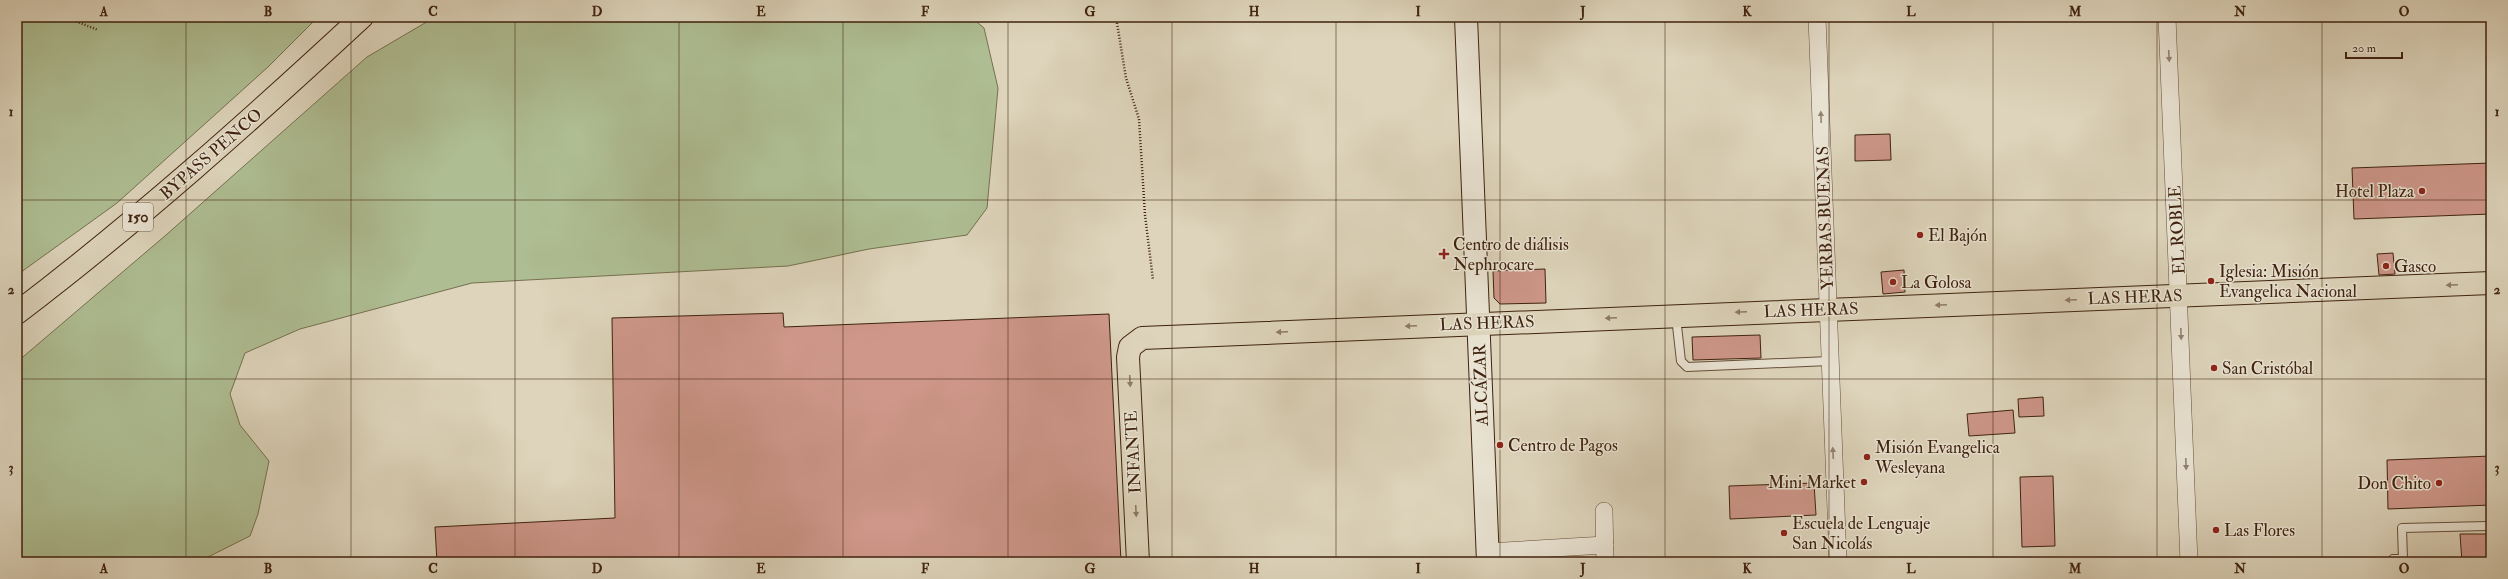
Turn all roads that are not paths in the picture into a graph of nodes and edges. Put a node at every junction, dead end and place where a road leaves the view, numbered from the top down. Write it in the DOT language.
graph roads {
  1 [pos="362,17"];
  2 [pos="1466,17"];
  3 [pos="1817,17"];
  4 [pos="2167,17"];
  5 [pos="2491,283"];
  6 [pos="2180,295"];
  7 [pos="1828,310"];
  8 [pos="17,314"];
  9 [pos="1676,315"];
  10 [pos="1478,324"];
  11 [pos="1133,343"];
  12 [pos="1829,361"];
  13 [pos="1604,511"];
  14 [pos="2487,526"];
  15 [pos="1605,554"];
  16 [pos="1488,557"];
  17 [pos="1138,562"];
  18 [pos="1838,562"];
  19 [pos="2189,562"];
  20 [pos="2393,562"];
  1 -- 8 [label="main road, BYPASS PENCO / 150"];
  2 -- 10 [label="street, ALCÁZAR"];
  7 -- 3 [label="street, YERBAS BUENAS, one-way"];
  4 -- 6 [label="street, EL ROBLE, one-way"];
  5 -- 6 [label="main road, LAS HERAS, one-way"];
  6 -- 7 [label="main road, LAS HERAS, one-way"];
  6 -- 19 [label="street, EL ROBLE, one-way"];
  7 -- 9 [label="main road, LAS HERAS, one-way"];
  7 -- 12 [label="street, YERBAS BUENAS"];
  9 -- 10 [label="main road, LAS HERAS, one-way"];
  9 -- 12 [label="lane"];
  10 -- 11 [label="main road, LAS HERAS, one-way"];
  10 -- 16 [label="street, ALCÁZAR"];
  11 -- 17 [label="main road, INFANTE, one-way"];
  18 -- 12 [label="street, YERBAS BUENAS, one-way"];
  13 -- 15 [label="street"];
  14 -- 20 [label="lane"];
  15 -- 16 [label="street"];
}
